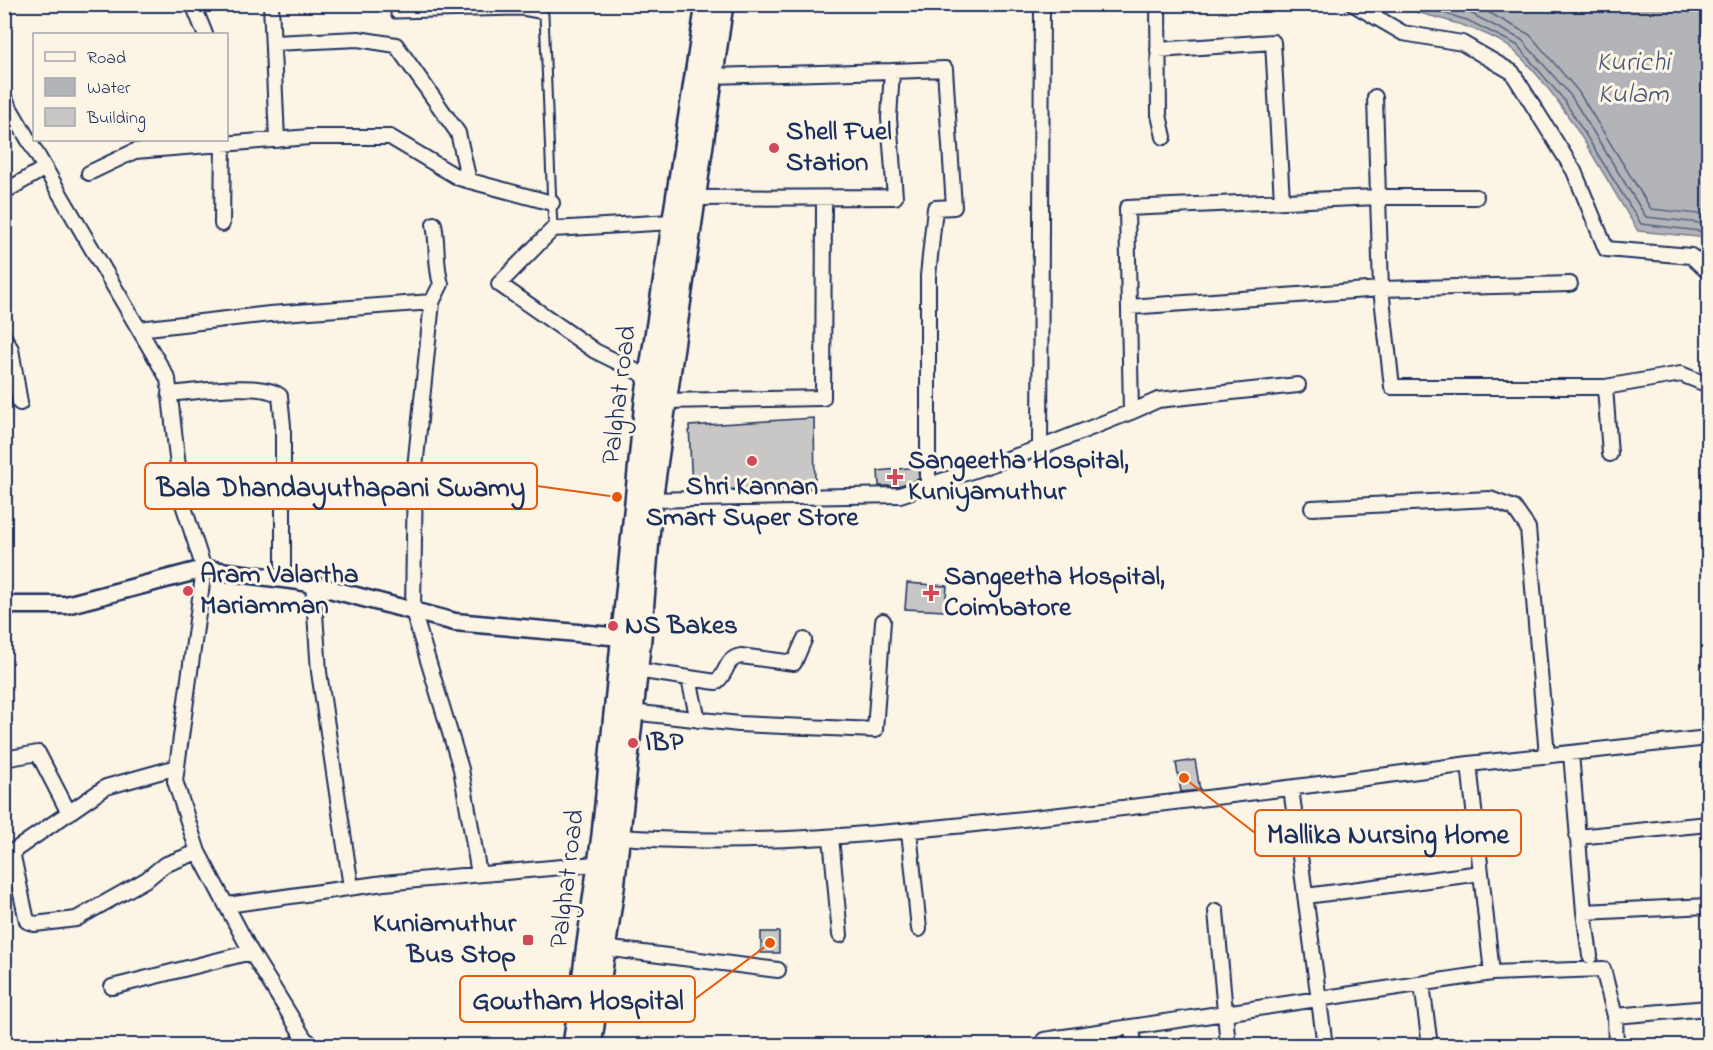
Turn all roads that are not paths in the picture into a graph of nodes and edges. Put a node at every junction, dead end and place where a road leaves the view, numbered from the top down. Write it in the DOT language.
graph roads {
  1 [pos="193,4"];
  2 [pos="271,4"];
  3 [pos="706,4"];
  4 [pos="722,4"];
  5 [pos="1042,4"];
  6 [pos="1158,4"];
  7 [pos="1353,4"];
  8 [pos="395,14"];
  9 [pos="205,33"];
  10 [pos="274,43"];
  11 [pos="1158,50"];
  12 [pos="892,71"];
  13 [pos="711,76"];
  14 [pos="1375,97"];
  15 [pos="4,98"];
  16 [pos="1164,137"];
  17 [pos="277,140"];
  18 [pos="223,142"];
  19 [pos="45,168"];
  20 [pos="89,173"];
  21 [pos="469,181"];
  22 [pos="4,192"];
  23 [pos="1378,197"];
  24 [pos="1476,197"];
  25 [pos="694,198"];
  26 [pos="1282,201"];
  27 [pos="552,203"];
  28 [pos="824,206"];
  29 [pos="672,222"];
  30 [pos="222,224"];
  31 [pos="434,224"];
  32 [pos="553,229"];
  33 [pos="1708,272"];
  34 [pos="1570,284"];
  35 [pos="1381,289"];
  36 [pos="432,302"];
  37 [pos="1129,307"];
  38 [pos="139,329"];
  39 [pos="4,337"];
  40 [pos="650,378"];
  41 [pos="1298,385"];
  42 [pos="1708,385"];
  43 [pos="1605,387"];
  44 [pos="169,394"];
  45 [pos="664,401"];
  46 [pos="20,403"];
  47 [pos="1131,412"];
  48 [pos="1040,448"];
  49 [pos="1610,454"];
  50 [pos="928,485"];
  51 [pos="643,500"];
  52 [pos="1312,508"];
  53 [pos="204,569"];
  54 [pos="283,579"];
  55 [pos="313,585"];
  56 [pos="4,605"];
  57 [pos="413,611"];
  58 [pos="883,621"];
  59 [pos="632,637"];
  60 [pos="804,640"];
  61 [pos="636,670"];
  62 [pos="689,679"];
  63 [pos="631,712"];
  64 [pos="698,720"];
  65 [pos="1708,738"];
  66 [pos="1571,753"];
  67 [pos="1547,756"];
  68 [pos="4,759"];
  69 [pos="1469,764"];
  70 [pos="177,767"];
  71 [pos="1292,788"];
  72 [pos="69,813"];
  73 [pos="1708,824"];
  74 [pos="909,831"];
  75 [pos="610,836"];
  76 [pos="831,837"];
  77 [pos="1577,837"];
  78 [pos="8,852"];
  79 [pos="198,852"];
  80 [pos="607,863"];
  81 [pos="1481,873"];
  82 [pos="479,874"];
  83 [pos="351,887"];
  84 [pos="1306,896"];
  85 [pos="227,905"];
  86 [pos="1708,906"];
  87 [pos="1216,911"];
  88 [pos="1584,912"];
  89 [pos="919,929"];
  90 [pos="840,935"];
  91 [pos="604,948"];
  92 [pos="251,952"];
  93 [pos="1590,956"];
  94 [pos="778,970"];
  95 [pos="1491,973"];
  96 [pos="1422,984"];
  97 [pos="112,987"];
  98 [pos="1319,999"];
  99 [pos="1708,1008"];
  100 [pos="1225,1013"];
  101 [pos="1615,1016"];
  102 [pos="1132,1027"];
  103 [pos="309,1043"];
  104 [pos="290,1046"];
  105 [pos="574,1046"];
  106 [pos="590,1046"];
  107 [pos="1045,1046"];
  108 [pos="1134,1046"];
  109 [pos="1228,1046"];
  110 [pos="1325,1046"];
  111 [pos="1430,1046"];
  112 [pos="1616,1046"];
  1 -- 9 [label="street"];
  2 -- 10 [label="street"];
  3 -- 29 [label="main road, Palghat road"];
  4 -- 13 [label="main road, Palghat road"];
  5 -- 48 [label="street"];
  6 -- 11 [label="street"];
  7 -- 33 [label="street"];
  8 -- 27 [label="lane"];
  10 -- 17 [label="street"];
  10 -- 21 [label="street"];
  11 -- 16 [label="street"];
  11 -- 26 [label="street"];
  12 -- 13 [label="street"];
  12 -- 25 [label="street"];
  12 -- 50 [label="street"];
  13 -- 25 [label="main road, Palghat road"];
  14 -- 23 [label="street"];
  15 -- 19 [label="street"];
  17 -- 18 [label="street"];
  17 -- 21 [label="street"];
  18 -- 20 [label="street"];
  18 -- 30 [label="street"];
  19 -- 22 [label="street"];
  19 -- 38 [label="street"];
  21 -- 27 [label="street"];
  23 -- 24 [label="street"];
  23 -- 26 [label="street"];
  23 -- 35 [label="street"];
  25 -- 45 [label="main road, Palghat road"];
  26 -- 37 [label="street"];
  27 -- 32 [label="lane"];
  28 -- 45 [label="street"];
  29 -- 32 [label="street"];
  29 -- 40 [label="main road, Palghat road"];
  31 -- 36 [label="street"];
  32 -- 40 [label="street"];
  34 -- 35 [label="street"];
  35 -- 37 [label="street"];
  35 -- 43 [label="street"];
  36 -- 38 [label="street"];
  36 -- 57 [label="street"];
  37 -- 47 [label="street"];
  38 -- 44 [label="street"];
  39 -- 46 [label="street"];
  40 -- 51 [label="main road, Palghat road"];
  41 -- 47 [label="street"];
  42 -- 43 [label="street"];
  43 -- 49 [label="street"];
  44 -- 53 [label="street"];
  44 -- 54 [label="street"];
  45 -- 51 [label="main road, Palghat road"];
  47 -- 48 [label="street"];
  48 -- 50 [label="street"];
  50 -- 51 [label="street"];
  51 -- 59 [label="main road, Palghat road"];
  52 -- 67 [label="street"];
  53 -- 54 [label="street"];
  53 -- 56 [label="street"];
  53 -- 70 [label="street"];
  54 -- 55 [label="street"];
  55 -- 57 [label="street"];
  55 -- 83 [label="street"];
  57 -- 59 [label="street"];
  57 -- 82 [label="street"];
  58 -- 64 [label="street"];
  59 -- 61 [label="main road, Palghat road"];
  59 -- 75 [label="main road, Palghat road"];
  60 -- 62 [label="street"];
  61 -- 62 [label="street"];
  61 -- 63 [label="main road, Palghat road"];
  62 -- 64 [label="street"];
  63 -- 64 [label="street"];
  63 -- 75 [label="main road, Palghat road"];
  65 -- 66 [label="street"];
  66 -- 67 [label="street"];
  66 -- 77 [label="street"];
  67 -- 69 [label="street"];
  68 -- 72 [label="street"];
  69 -- 71 [label="street"];
  69 -- 81 [label="street"];
  70 -- 72 [label="street"];
  70 -- 79 [label="street"];
  71 -- 74 [label="street"];
  71 -- 84 [label="street"];
  72 -- 78 [label="street"];
  73 -- 77 [label="street"];
  74 -- 76 [label="street"];
  74 -- 89 [label="street"];
  75 -- 76 [label="street"];
  75 -- 80 [label="main road, Palghat road"];
  76 -- 90 [label="street"];
  77 -- 88 [label="street"];
  78 -- 79 [label="street"];
  79 -- 85 [label="street"];
  80 -- 82 [label="street"];
  80 -- 91 [label="main road, Palghat road"];
  80 -- 105 [label="main road, Palghat road"];
  81 -- 84 [label="street"];
  81 -- 95 [label="street"];
  82 -- 83 [label="street"];
  83 -- 85 [label="street"];
  84 -- 98 [label="street"];
  85 -- 92 [label="street"];
  86 -- 88 [label="street"];
  87 -- 100 [label="street"];
  88 -- 93 [label="street"];
  91 -- 94 [label="street"];
  91 -- 106 [label="main road, Palghat road"];
  92 -- 97 [label="street"];
  92 -- 103 [label="street"];
  95 -- 96 [label="street"];
  95 -- 101 [label="street"];
  96 -- 98 [label="street"];
  96 -- 111 [label="street"];
  98 -- 100 [label="street"];
  98 -- 110 [label="street"];
  99 -- 101 [label="street"];
  100 -- 102 [label="street"];
  100 -- 109 [label="street"];
  101 -- 112 [label="street"];
  102 -- 107 [label="street"];
  102 -- 108 [label="street"];
  103 -- 104 [label="street"];
}
